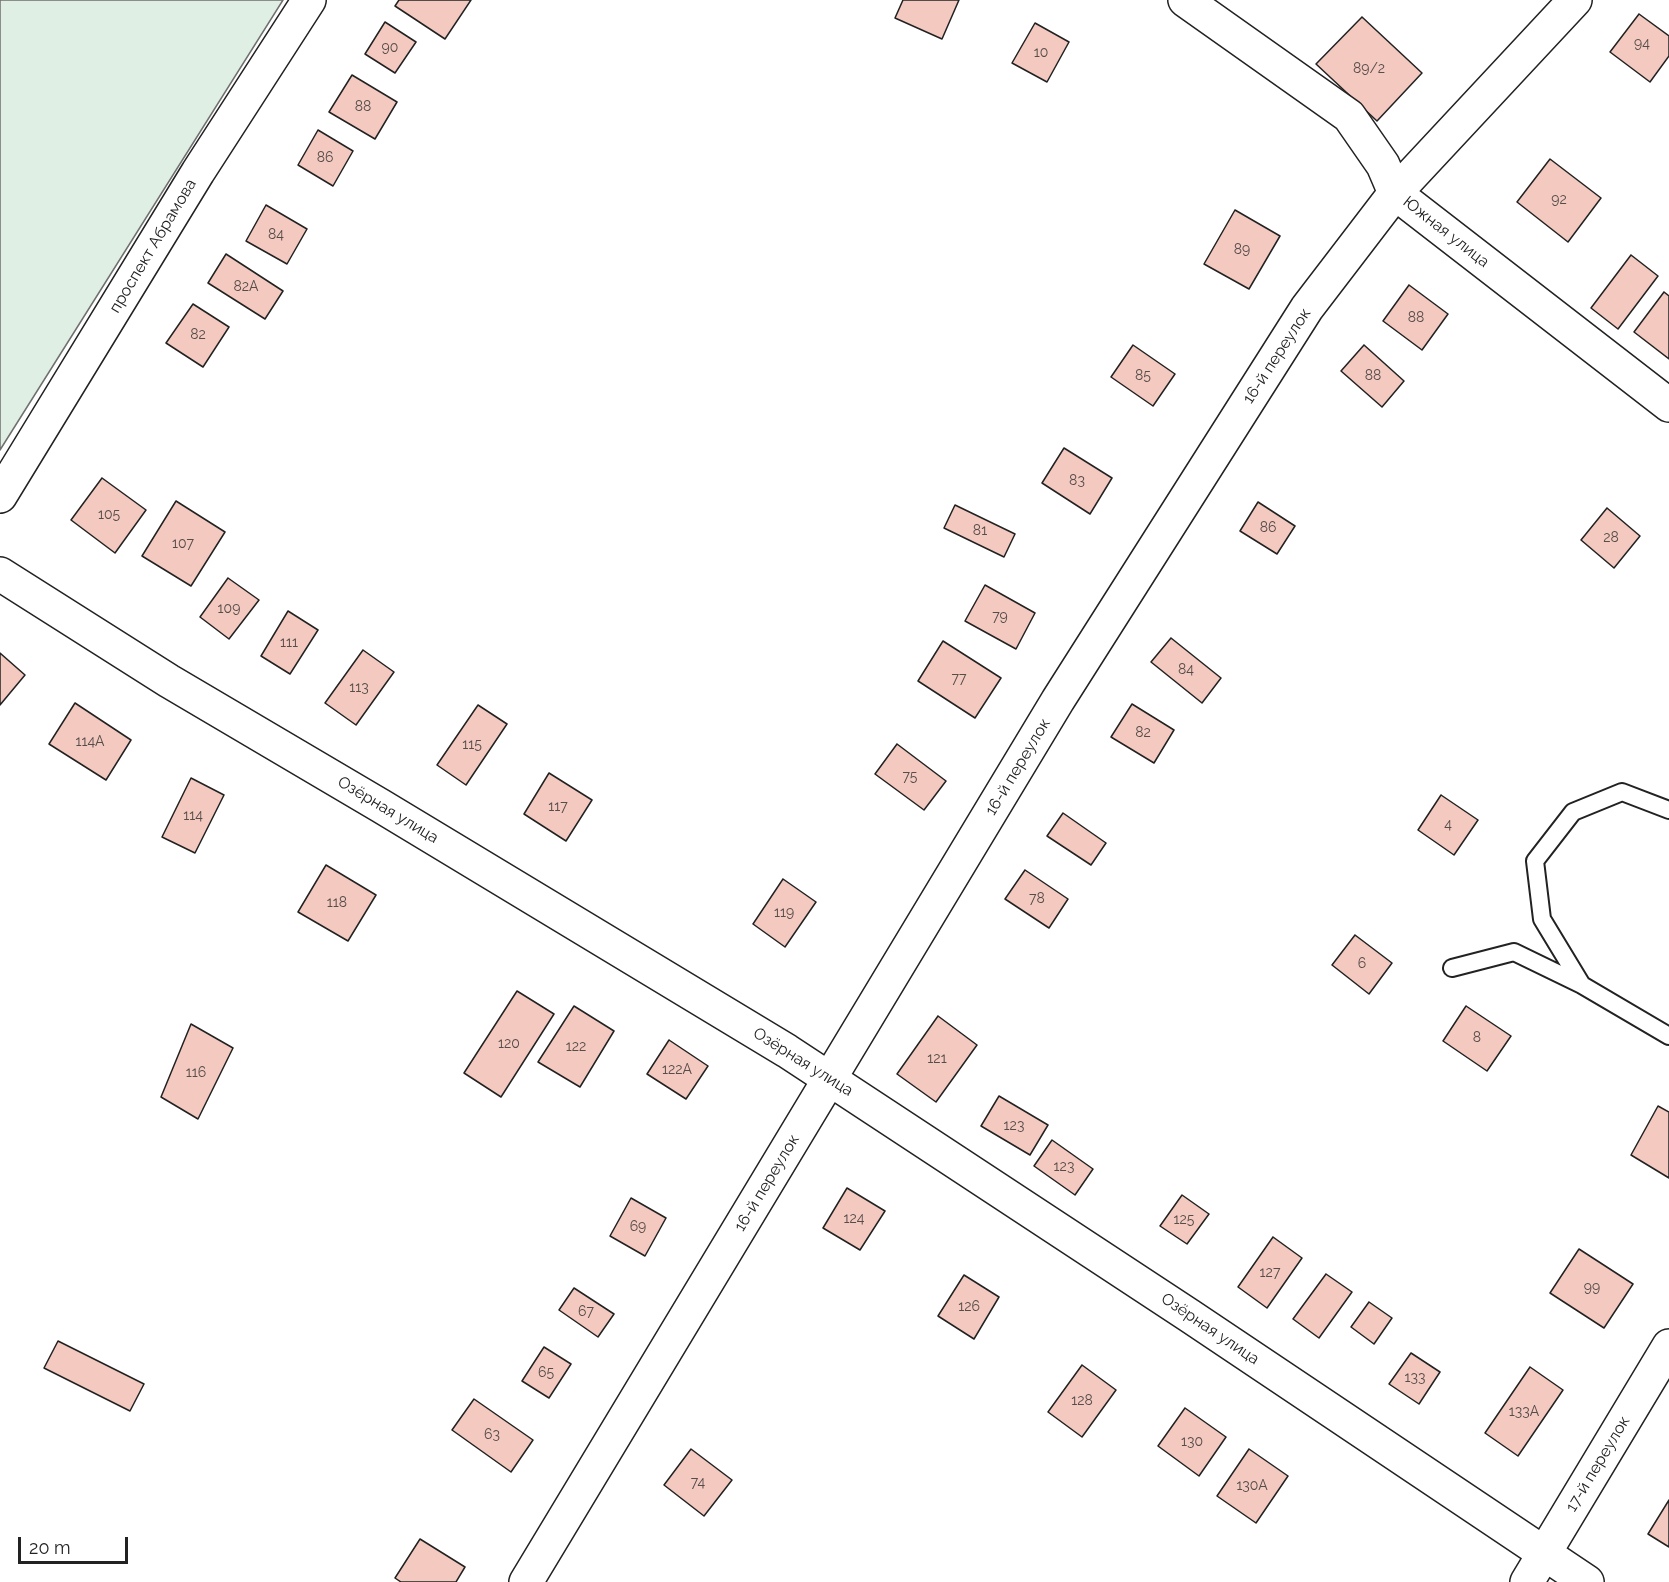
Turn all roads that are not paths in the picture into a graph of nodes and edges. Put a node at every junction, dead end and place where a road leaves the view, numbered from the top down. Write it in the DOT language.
graph roads {
  1 [pos="309,0"];
  2 [pos="1185,0"];
  3 [pos="1575,0"];
  4 [pos="1395,193"];
  5 [pos="1669,405"];
  6 [pos="0,495"];
  7 [pos="0,574"];
  8 [pos="1669,810"];
  9 [pos="1452,968"];
  10 [pos="1582,985"];
  11 [pos="1669,1036"];
  12 [pos="830,1078"];
  13 [pos="1669,1346"];
  14 [pos="1544,1554"];
  15 [pos="526,1582"];
  16 [pos="1527,1582"];
  17 [pos="1587,1582"];
  1 -- 6 [label="street, проспект Абрамова"];
  2 -- 4 [label="street, Южная улица"];
  3 -- 4 [label="street, 16-й переулок"];
  4 -- 5 [label="street, Южная улица"];
  4 -- 12 [label="street, 16-й переулок"];
  7 -- 12 [label="street, Озёрная улица"];
  8 -- 10 [label="lane"];
  9 -- 10 [label="lane"];
  10 -- 11 [label="lane"];
  12 -- 14 [label="street, Озёрная улица"];
  12 -- 15 [label="street, 16-й переулок"];
  13 -- 14 [label="street, 17-й переулок"];
  14 -- 16 [label="street, 17-й переулок"];
  14 -- 17 [label="street, Озёрная улица"];
}
